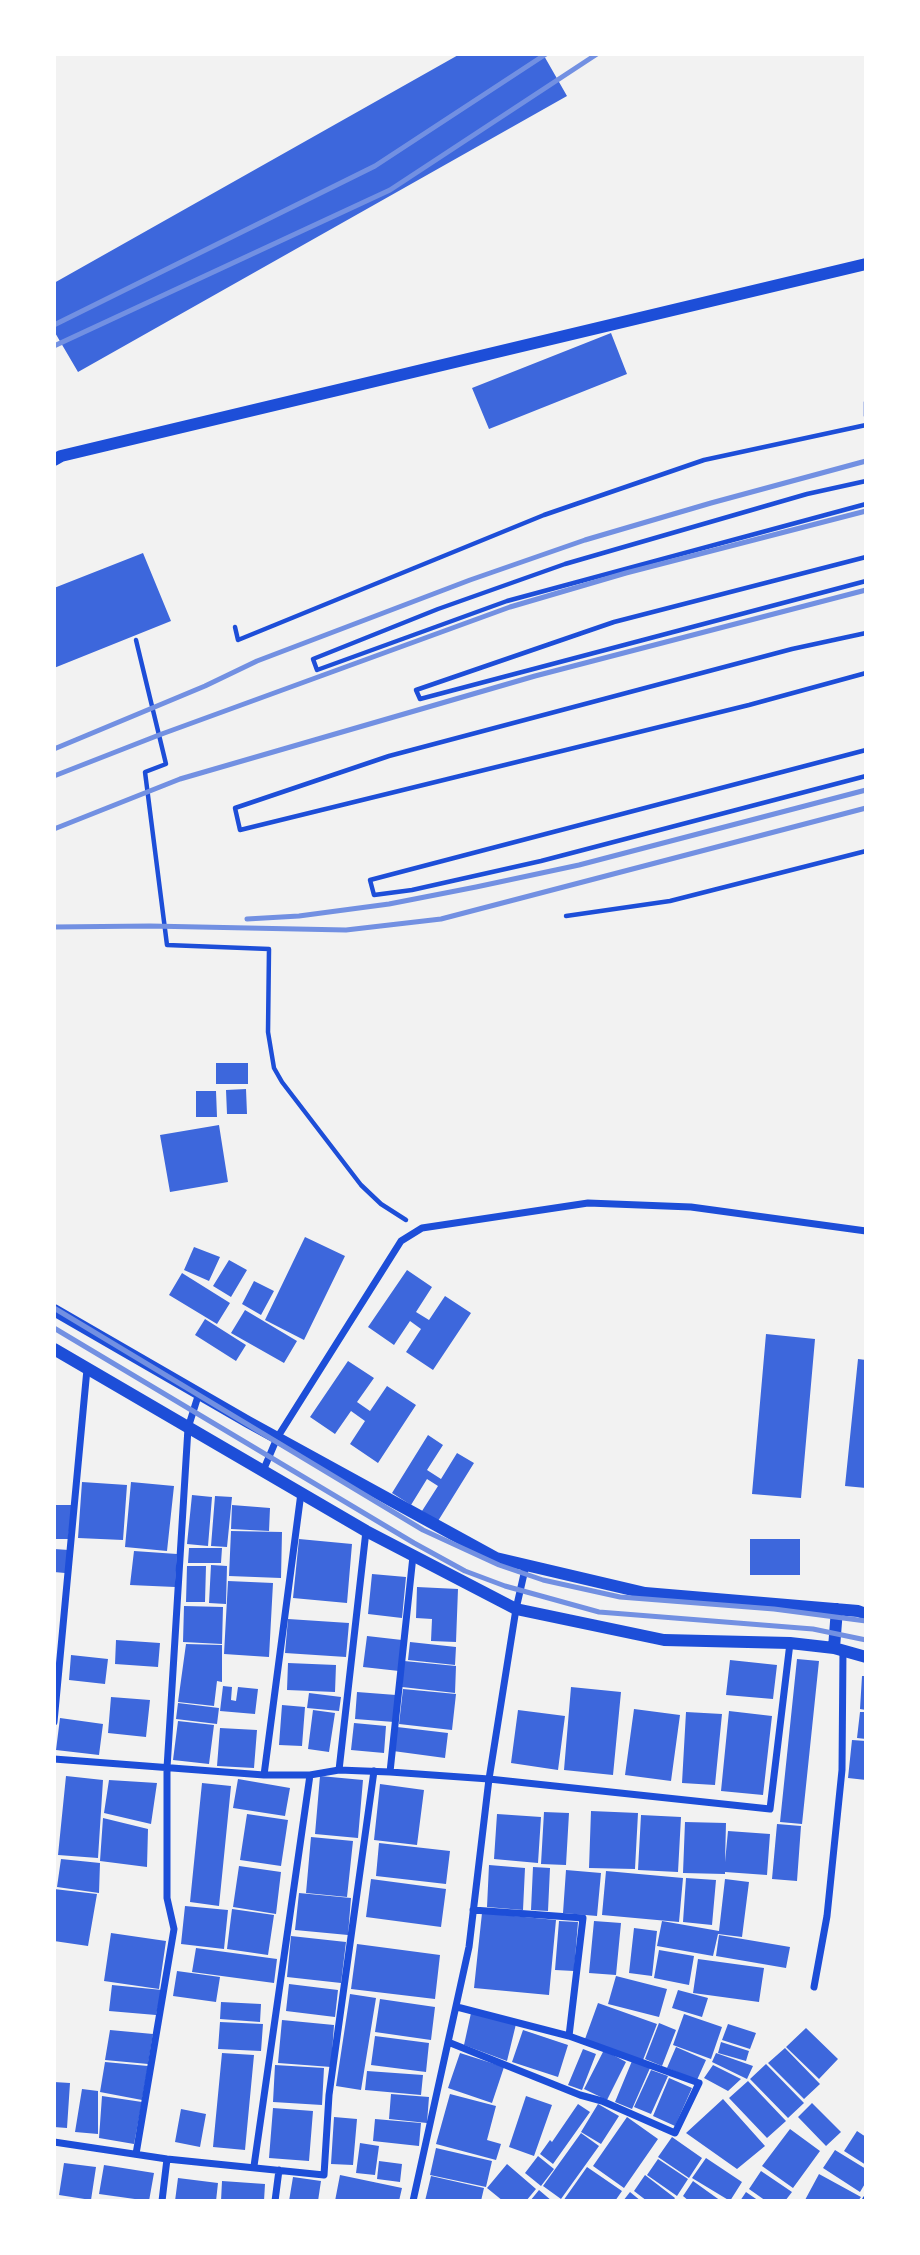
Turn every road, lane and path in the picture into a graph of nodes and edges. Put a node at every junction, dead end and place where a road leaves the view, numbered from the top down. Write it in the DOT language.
graph roads {
  1 [pos="866,264"];
  2 [pos="865,402"];
  3 [pos="866,416"];
  4 [pos="866,425"];
  5 [pos="54,460"];
  6 [pos="866,481"];
  7 [pos="866,504"];
  8 [pos="866,557"];
  9 [pos="866,582"];
  10 [pos="235,627"];
  11 [pos="866,632"];
  12 [pos="135,640"];
  13 [pos="866,673"];
  14 [pos="866,750"];
  15 [pos="866,776"];
  16 [pos="866,851"];
  17 [pos="566,916"];
  18 [pos="422,1228"];
  19 [pos="866,1231"];
  20 [pos="54,1310"];
  21 [pos="54,1349"];
  22 [pos="87,1369"];
  23 [pos="199,1393"];
  24 [pos="188,1428"];
  25 [pos="277,1438"];
  26 [pos="262,1471"];
  27 [pos="301,1493"];
  28 [pos="366,1531"];
  29 [pos="413,1556"];
  30 [pos="526,1565"];
  31 [pos="516,1609"];
  32 [pos="837,1609"];
  33 [pos="866,1614"];
  34 [pos="790,1643"];
  35 [pos="839,1649"];
  36 [pos="866,1657"];
  37 [pos="54,1723"];
  38 [pos="54,1759"];
  39 [pos="167,1768"];
  40 [pos="339,1770"];
  41 [pos="374,1771"];
  42 [pos="390,1772"];
  43 [pos="264,1775"];
  44 [pos="310,1775"];
  45 [pos="489,1779"];
  46 [pos="473,1910"];
  47 [pos="814,1987"];
  48 [pos="457,2007"];
  49 [pos="569,2036"];
  50 [pos="448,2042"];
  51 [pos="54,2142"];
  52 [pos="136,2154"];
  53 [pos="167,2159"];
  54 [pos="254,2166"];
  55 [pos="279,2170"];
  56 [pos="162,2201"];
  57 [pos="275,2201"];
  58 [pos="413,2201"];
  1 -- 5 [label="street"];
  2 -- 3 [label="path"];
  4 -- 10 [label="path"];
  6 -- 7 [label="path"];
  8 -- 9 [label="path"];
  11 -- 13 [label="path"];
  12 -- 18 [label="path"];
  14 -- 15 [label="path"];
  16 -- 17 [label="path"];
  18 -- 19 [label="street"];
  18 -- 25 [label="street"];
  20 -- 23 [label="street"];
  21 -- 22 [label="street"];
  22 -- 24 [label="street"];
  22 -- 37 [label="street"];
  23 -- 24 [label="street"];
  23 -- 25 [label="street"];
  24 -- 26 [label="street"];
  24 -- 39 [label="street"];
  25 -- 26 [label="street"];
  25 -- 30 [label="street"];
  26 -- 27 [label="street"];
  27 -- 28 [label="street"];
  27 -- 43 [label="street"];
  28 -- 29 [label="street"];
  28 -- 40 [label="street"];
  29 -- 31 [label="street"];
  29 -- 42 [label="street"];
  30 -- 31 [label="street"];
  30 -- 32 [label="street"];
  31 -- 34 [label="street"];
  31 -- 45 [label="street"];
  32 -- 33 [label="street"];
  32 -- 35 [label="street"];
  34 -- 35 [label="street"];
  34 -- 45 [label="street"];
  35 -- 36 [label="street"];
  35 -- 47 [label="street"];
  38 -- 39 [label="street"];
  39 -- 43 [label="street"];
  39 -- 52 [label="street"];
  40 -- 41 [label="street"];
  40 -- 44 [label="street"];
  41 -- 42 [label="street"];
  41 -- 55 [label="street"];
  42 -- 45 [label="street"];
  43 -- 44 [label="street"];
  44 -- 54 [label="street"];
  45 -- 46 [label="street"];
  46 -- 48 [label="street"];
  46 -- 49 [label="street"];
  48 -- 49 [label="street"];
  48 -- 50 [label="street"];
  49 -- 50 [label="street"];
  50 -- 58 [label="street"];
  51 -- 52 [label="street"];
  52 -- 53 [label="street"];
  53 -- 54 [label="street"];
  53 -- 56 [label="street"];
  54 -- 55 [label="street"];
  55 -- 57 [label="street"];
}
